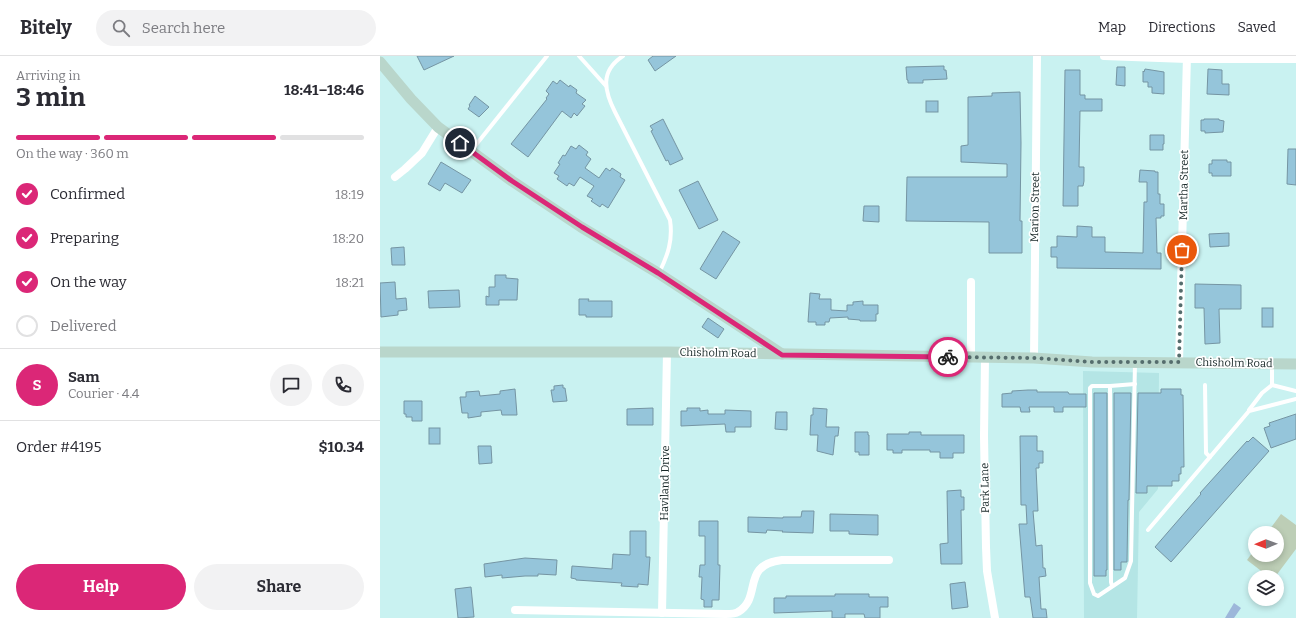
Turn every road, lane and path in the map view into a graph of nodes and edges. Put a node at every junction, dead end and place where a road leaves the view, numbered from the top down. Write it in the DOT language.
graph roads {
  1 [pos="547,56"];
  2 [pos="579,56"];
  3 [pos="623,56"];
  4 [pos="1037,56"];
  5 [pos="1104,56"];
  6 [pos="1187,57"];
  7 [pos="1296,59"];
  8 [pos="380,62"];
  9 [pos="606,86"];
  10 [pos="438,127"];
  11 [pos="471,151"];
  12 [pos="395,177"];
  13 [pos="658,273"];
  14 [pos="971,282"];
  15 [pos="380,352"];
  16 [pos="667,352"];
  17 [pos="782,355"];
  18 [pos="971,358"];
  19 [pos="985,358"];
  20 [pos="1034,358"];
  21 [pos="1135,362"];
  22 [pos="1179,362"];
  23 [pos="1272,364"];
  24 [pos="1296,364"];
  25 [pos="1135,384"];
  26 [pos="1205,385"];
  27 [pos="1272,385"];
  28 [pos="1110,386"];
  29 [pos="1296,392"];
  30 [pos="1296,399"];
  31 [pos="1249,410"];
  32 [pos="1210,457"];
  33 [pos="1148,530"];
  34 [pos="890,560"];
  35 [pos="1112,586"];
  36 [pos="515,610"];
  37 [pos="662,613"];
  38 [pos="995,618"];
  1 -- 11 [label="lane"];
  2 -- 9 [label="lane"];
  3 -- 9 [label="lane"];
  4 -- 20 [label="street, Marion Street"];
  5 -- 6 [label="street"];
  6 -- 7 [label="street"];
  6 -- 22 [label="street, Martha Street"];
  8 -- 10 [label="main road"];
  9 -- 13 [label="lane"];
  10 -- 11 [label="main road"];
  10 -- 12 [label="street"];
  11 -- 13 [label="main road"];
  13 -- 17 [label="main road"];
  14 -- 18 [label="street"];
  15 -- 16 [label="main road, Chisholm Road"];
  16 -- 17 [label="main road, Chisholm Road"];
  16 -- 37 [label="street, Haviland Drive"];
  17 -- 18 [label="main road, Chisholm Road"];
  18 -- 19 [label="main road, Chisholm Road"];
  19 -- 20 [label="main road, Chisholm Road"];
  19 -- 38 [label="street, Park Lane"];
  20 -- 21 [label="main road, Chisholm Road"];
  21 -- 22 [label="main road, Chisholm Road"];
  21 -- 25 [label="lane"];
  22 -- 23 [label="main road, Chisholm Road"];
  23 -- 24 [label="main road, Chisholm Road"];
  23 -- 27 [label="lane"];
  25 -- 28 [label="lane"];
  25 -- 35 [label="lane"];
  26 -- 32 [label="lane"];
  27 -- 29 [label="lane"];
  27 -- 31 [label="lane"];
  28 -- 35 [label="lane"];
  28 -- 35 [label="lane"];
  30 -- 31 [label="lane"];
  31 -- 32 [label="lane"];
  32 -- 33 [label="lane"];
  34 -- 37 [label="street"];
  36 -- 37 [label="street"];
}
